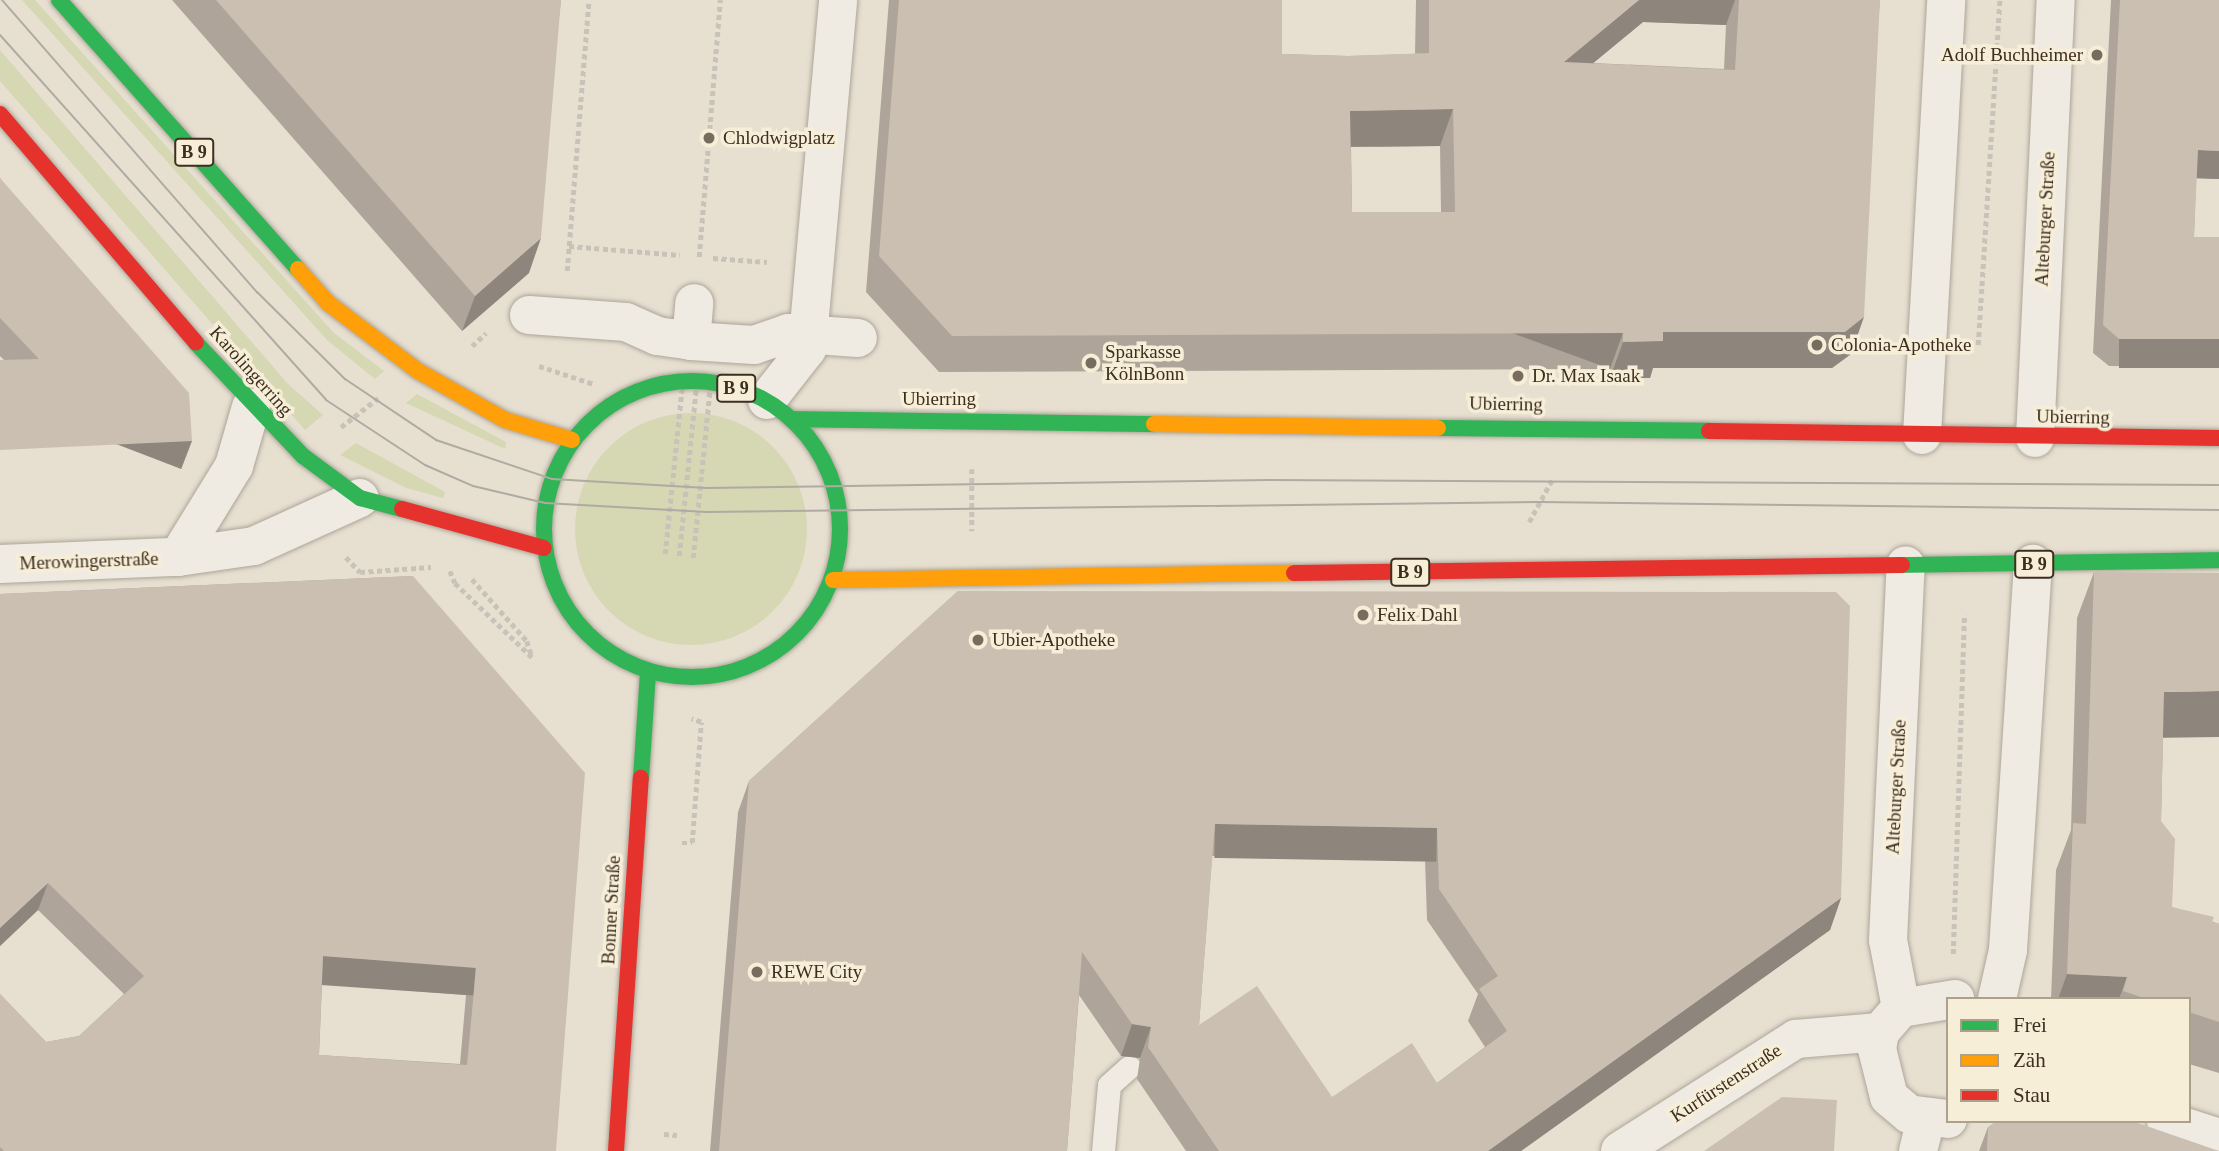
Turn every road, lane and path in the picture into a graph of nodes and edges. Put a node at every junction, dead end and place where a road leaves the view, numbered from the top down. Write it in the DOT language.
graph roads {
  1 [pos="60,0"];
  2 [pos="589,0"];
  3 [pos="720,0"];
  4 [pos="838,0"];
  5 [pos="1946,0"];
  6 [pos="2000,0"];
  7 [pos="2056,0"];
  8 [pos="0,114"];
  9 [pos="569,246"];
  10 [pos="699,257"];
  11 [pos="814,266"];
  12 [pos="694,303"];
  13 [pos="546,316"];
  14 [pos="808,334"];
  15 [pos="858,338"];
  16 [pos="535,365"];
  17 [pos="690,365"];
  18 [pos="1925,372"];
  19 [pos="711,378"];
  20 [pos="594,384"];
  21 [pos="251,407"];
  22 [pos="779,409"];
  23 [pos="1922,435"];
  24 [pos="2035,438"];
  25 [pos="2219,438"];
  26 [pos="572,440"];
  27 [pos="972,461"];
  28 [pos="1560,466"];
  29 [pos="360,498"];
  30 [pos="312,524"];
  31 [pos="1529,530"];
  32 [pos="972,543"];
  33 [pos="544,548"];
  34 [pos="665,554"];
  35 [pos="679,556"];
  36 [pos="178,557"];
  37 [pos="693,558"];
  38 [pos="2219,561"];
  39 [pos="0,564"];
  40 [pos="2033,564"];
  41 [pos="1906,565"];
  42 [pos="833,580"];
  43 [pos="454,583"];
  44 [pos="1964,614"];
  45 [pos="648,672"];
  46 [pos="701,722"];
  47 [pos="692,843"];
  48 [pos="1952,997"];
  49 [pos="1997,997"];
  50 [pos="1946,999"];
  51 [pos="1891,1020"];
  52 [pos="1129,1067"];
  53 [pos="2172,1123"];
  54 [pos="1931,1130"];
  55 [pos="2219,1138"];
  56 [pos="616,1151"];
  57 [pos="1103,1151"];
  58 [pos="1620,1151"];
  1 -- 26 [label="main road, B 9"];
  2 -- 9 [label="path"];
  3 -- 10 [label="path"];
  4 -- 11 [label="street"];
  5 -- 18 [label="street"];
  6 -- 18 [label="path"];
  7 -- 24 [label="street, Alteburger Straße"];
  8 -- 21 [label="main road, Karolingerring"];
  9 -- 10 [label="path"];
  9 -- 13 [label="path"];
  10 -- 11 [label="path"];
  11 -- 14 [label="street"];
  12 -- 17 [label="street"];
  13 -- 17 [label="street"];
  14 -- 15 [label="street"];
  14 -- 17 [label="street"];
  14 -- 22 [label="street"];
  16 -- 20 [label="path"];
  17 -- 34 [label="path"];
  17 -- 35 [label="path"];
  18 -- 23 [label="street"];
  19 -- 37 [label="path"];
  21 -- 29 [label="main road, Karolingerring"];
  21 -- 36 [label="street, Merowingerstraße"];
  22 -- 23 [label="main road, Ubierring / B 9"];
  22 -- 26 [label="main road, B 9"];
  22 -- 42 [label="main road, B 9"];
  23 -- 24 [label="main road, Ubierring / B 9"];
  24 -- 25 [label="main road, Ubierring / B 9"];
  26 -- 33 [label="main road, B 9"];
  27 -- 32 [label="path"];
  28 -- 31 [label="path"];
  29 -- 30 [label="street, Merowingerstraße"];
  29 -- 33 [label="main road, Karolingerring"];
  30 -- 36 [label="street, Merowingerstraße"];
  30 -- 43 [label="path"];
  33 -- 45 [label="main road, B 9"];
  36 -- 39 [label="street, Merowingerstraße"];
  38 -- 40 [label="main road, B 9"];
  40 -- 41 [label="main road, B 9"];
  40 -- 49 [label="street"];
  41 -- 42 [label="main road, B 9"];
  41 -- 51 [label="street, Alteburger Straße"];
  42 -- 45 [label="main road, B 9"];
  44 -- 48 [label="path"];
  45 -- 56 [label="main road, Bonner Straße"];
  46 -- 47 [label="path"];
  50 -- 51 [label="street"];
  51 -- 54 [label="street, Alteburger Straße"];
  51 -- 58 [label="street, Kurfürstenstraße"];
  52 -- 57 [label="lane"];
  53 -- 55 [label="street"];
}
